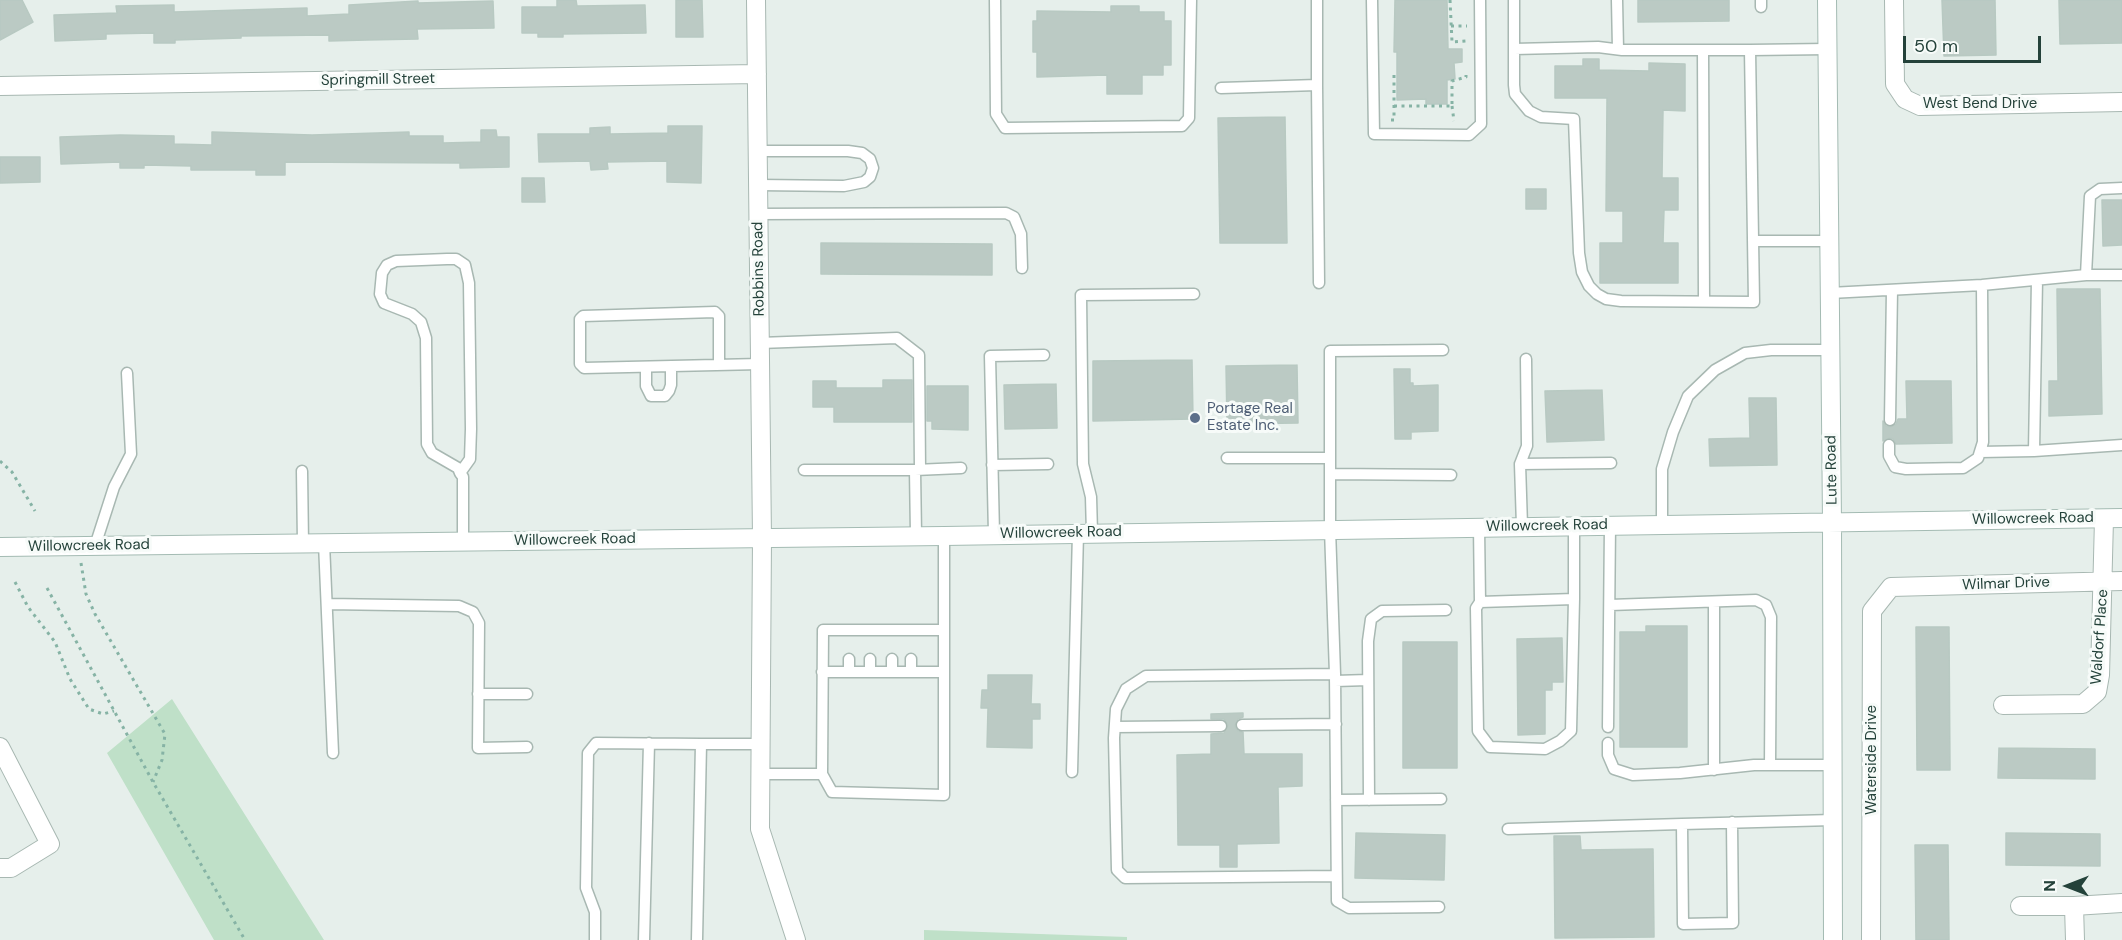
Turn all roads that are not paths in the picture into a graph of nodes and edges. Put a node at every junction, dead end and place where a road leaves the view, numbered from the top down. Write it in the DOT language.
graph roads {
  1 [pos="756,0"];
  2 [pos="995,0"];
  3 [pos="1191,0"];
  4 [pos="1317,0"];
  5 [pos="1372,0"];
  6 [pos="1480,0"];
  7 [pos="1514,0"];
  8 [pos="1617,0"];
  9 [pos="1827,0"];
  10 [pos="1894,0"];
  11 [pos="1514,49"];
  12 [pos="1618,49"];
  13 [pos="1827,49"];
  14 [pos="1702,50"];
  15 [pos="1750,50"];
  16 [pos="756,74"];
  17 [pos="0,86"];
  18 [pos="1317,86"];
  19 [pos="1221,88"];
  20 [pos="2122,102"];
  21 [pos="758,151"];
  22 [pos="758,185"];
  23 [pos="2122,188"];
  24 [pos="758,214"];
  25 [pos="1753,241"];
  26 [pos="1829,241"];
  27 [pos="1022,268"];
  28 [pos="2086,275"];
  29 [pos="2122,275"];
  30 [pos="2037,280"];
  31 [pos="1319,283"];
  32 [pos="1982,285"];
  33 [pos="1892,290"];
  34 [pos="1830,293"];
  35 [pos="1194,294"];
  36 [pos="1704,302"];
  37 [pos="760,343"];
  38 [pos="1443,350"];
  39 [pos="1831,350"];
  40 [pos="1044,355"];
  41 [pos="1526,359"];
  42 [pos="760,364"];
  43 [pos="718,365"];
  44 [pos="646,367"];
  45 [pos="671,367"];
  46 [pos="127,373"];
  47 [pos="1890,420"];
  48 [pos="1889,445"];
  49 [pos="2122,446"];
  50 [pos="2034,451"];
  51 [pos="1980,452"];
  52 [pos="1227,458"];
  53 [pos="1330,458"];
  54 [pos="1611,463"];
  55 [pos="1048,464"];
  56 [pos="1520,464"];
  57 [pos="992,465"];
  58 [pos="961,468"];
  59 [pos="804,470"];
  60 [pos="917,470"];
  61 [pos="302,471"];
  62 [pos="460,473"];
  63 [pos="1330,474"];
  64 [pos="1450,475"];
  65 [pos="2113,518"];
  66 [pos="1832,521"];
  67 [pos="1662,524"];
  68 [pos="1574,525"];
  69 [pos="1610,525"];
  70 [pos="1522,526"];
  71 [pos="1479,527"];
  72 [pos="1330,529"];
  73 [pos="1085,533"];
  74 [pos="994,534"];
  75 [pos="916,535"];
  76 [pos="944,536"];
  77 [pos="762,538"];
  78 [pos="464,541"];
  79 [pos="324,543"];
  80 [pos="303,544"];
  81 [pos="0,547"];
  82 [pos="87,547"];
  83 [pos="2113,581"];
  84 [pos="1891,587"];
  85 [pos="1574,599"];
  86 [pos="1480,602"];
  87 [pos="1714,602"];
  88 [pos="327,604"];
  89 [pos="1610,605"];
  90 [pos="1446,610"];
  91 [pos="944,630"];
  92 [pos="849,659"];
  93 [pos="870,659"];
  94 [pos="892,659"];
  95 [pos="911,659"];
  96 [pos="822,672"];
  97 [pos="849,672"];
  98 [pos="870,672"];
  99 [pos="892,672"];
  100 [pos="912,672"];
  101 [pos="944,672"];
  102 [pos="1335,678"];
  103 [pos="1368,680"];
  104 [pos="478,694"];
  105 [pos="527,694"];
  106 [pos="2003,705"];
  107 [pos="1336,724"];
  108 [pos="1242,725"];
  109 [pos="1221,726"];
  110 [pos="1115,727"];
  111 [pos="1608,727"];
  112 [pos="649,743"];
  113 [pos="1608,743"];
  114 [pos="701,744"];
  115 [pos="760,744"];
  116 [pos="0,747"];
  117 [pos="527,747"];
  118 [pos="333,753"];
  119 [pos="1770,765"];
  120 [pos="1832,765"];
  121 [pos="1714,770"];
  122 [pos="1072,772"];
  123 [pos="760,774"];
  124 [pos="822,774"];
  125 [pos="1336,800"];
  126 [pos="1369,800"];
  127 [pos="1441,800"];
  128 [pos="1833,820"];
  129 [pos="1732,822"];
  130 [pos="1682,824"];
  131 [pos="1508,829"];
  132 [pos="0,868"];
  133 [pos="1336,876"];
  134 [pos="2122,903"];
  135 [pos="2020,906"];
  136 [pos="2074,906"];
  137 [pos="1439,907"];
  138 [pos="596,940"];
  139 [pos="644,940"];
  140 [pos="697,940"];
  141 [pos="795,940"];
  142 [pos="1833,940"];
  143 [pos="1871,940"];
  144 [pos="2075,940"];
  1 -- 16 [label="street, Robbins Road"];
  2 -- 3 [label="lane"];
  4 -- 18 [label="lane"];
  5 -- 6 [label="lane"];
  7 -- 11 [label="lane"];
  8 -- 12 [label="lane"];
  9 -- 13 [label="street, Lute Road"];
  10 -- 20 [label="street, West Bend Drive"];
  11 -- 12 [label="lane"];
  11 -- 36 [label="lane"];
  12 -- 14 [label="lane"];
  13 -- 15 [label="lane"];
  13 -- 26 [label="street, Lute Road"];
  14 -- 15 [label="lane"];
  14 -- 36 [label="lane"];
  15 -- 25 [label="lane"];
  16 -- 17 [label="street, Springmill Street"];
  16 -- 21 [label="street, Robbins Road"];
  18 -- 19 [label="lane"];
  18 -- 31 [label="lane"];
  21 -- 22 [label="street, Robbins Road"];
  21 -- 22 [label="lane"];
  22 -- 24 [label="street, Robbins Road"];
  23 -- 28 [label="lane"];
  24 -- 27 [label="lane"];
  24 -- 37 [label="street, Robbins Road"];
  25 -- 26 [label="lane"];
  25 -- 36 [label="lane"];
  26 -- 34 [label="street, Lute Road"];
  28 -- 29 [label="lane"];
  28 -- 30 [label="lane"];
  30 -- 32 [label="lane"];
  30 -- 50 [label="lane"];
  32 -- 33 [label="lane"];
  32 -- 51 [label="lane"];
  33 -- 34 [label="lane"];
  33 -- 47 [label="lane"];
  34 -- 39 [label="street, Lute Road"];
  35 -- 73 [label="lane"];
  37 -- 42 [label="street, Robbins Road"];
  37 -- 60 [label="lane"];
  38 -- 53 [label="lane"];
  39 -- 66 [label="street, Lute Road"];
  39 -- 67 [label="lane"];
  40 -- 57 [label="lane"];
  41 -- 56 [label="lane"];
  42 -- 43 [label="lane"];
  42 -- 77 [label="street, Robbins Road"];
  43 -- 44 [label="lane"];
  43 -- 45 [label="lane"];
  44 -- 45 [label="lane"];
  44 -- 45 [label="lane"];
  46 -- 82 [label="lane"];
  48 -- 51 [label="lane"];
  49 -- 50 [label="lane"];
  50 -- 51 [label="lane"];
  52 -- 53 [label="lane"];
  53 -- 63 [label="lane"];
  54 -- 56 [label="lane"];
  55 -- 57 [label="lane"];
  56 -- 70 [label="lane"];
  57 -- 74 [label="lane"];
  58 -- 60 [label="lane"];
  59 -- 60 [label="lane"];
  60 -- 75 [label="lane"];
  61 -- 80 [label="lane"];
  62 -- 62 [label="lane"];
  62 -- 78 [label="lane"];
  63 -- 64 [label="lane"];
  63 -- 72 [label="lane"];
  65 -- 66 [label="street, Willowcreek Road"];
  65 -- 83 [label="street, Waldorf Place"];
  66 -- 67 [label="street, Willowcreek Road"];
  66 -- 120 [label="street, Lute Road"];
  67 -- 69 [label="street, Willowcreek Road"];
  68 -- 69 [label="street, Willowcreek Road"];
  68 -- 70 [label="street, Willowcreek Road"];
  68 -- 85 [label="lane"];
  69 -- 89 [label="lane"];
  70 -- 71 [label="street, Willowcreek Road"];
  71 -- 72 [label="street, Willowcreek Road"];
  71 -- 86 [label="lane"];
  72 -- 73 [label="street, Willowcreek Road"];
  72 -- 102 [label="lane"];
  73 -- 74 [label="street, Willowcreek Road"];
  73 -- 122 [label="lane"];
  74 -- 76 [label="street, Willowcreek Road"];
  75 -- 76 [label="street, Willowcreek Road"];
  75 -- 77 [label="street, Willowcreek Road"];
  76 -- 91 [label="lane"];
  77 -- 78 [label="street, Willowcreek Road"];
  77 -- 115 [label="street, Robbins Road"];
  78 -- 79 [label="street, Willowcreek Road"];
  79 -- 80 [label="street, Willowcreek Road"];
  79 -- 88 [label="lane"];
  80 -- 82 [label="street, Willowcreek Road"];
  81 -- 82 [label="street, Willowcreek Road"];
  83 -- 84 [label="street, Wilmar Drive"];
  83 -- 106 [label="street, Waldorf Place"];
  84 -- 143 [label="street, Waterside Drive"];
  85 -- 86 [label="lane"];
  85 -- 86 [label="lane"];
  87 -- 89 [label="lane"];
  87 -- 119 [label="lane"];
  87 -- 121 [label="lane"];
  88 -- 104 [label="lane"];
  88 -- 118 [label="lane"];
  89 -- 111 [label="lane"];
  90 -- 103 [label="lane"];
  91 -- 96 [label="lane"];
  91 -- 101 [label="lane"];
  92 -- 97 [label="lane"];
  93 -- 98 [label="lane"];
  94 -- 99 [label="lane"];
  95 -- 100 [label="lane"];
  96 -- 97 [label="lane"];
  96 -- 124 [label="lane"];
  97 -- 98 [label="lane"];
  98 -- 99 [label="lane"];
  99 -- 100 [label="lane"];
  100 -- 101 [label="lane"];
  101 -- 124 [label="lane"];
  102 -- 103 [label="lane"];
  102 -- 107 [label="lane"];
  102 -- 110 [label="lane"];
  103 -- 126 [label="lane"];
  104 -- 105 [label="lane"];
  104 -- 117 [label="lane"];
  107 -- 108 [label="lane"];
  107 -- 125 [label="lane"];
  109 -- 110 [label="lane"];
  110 -- 133 [label="lane"];
  112 -- 114 [label="lane"];
  112 -- 138 [label="lane"];
  112 -- 139 [label="lane"];
  113 -- 121 [label="lane"];
  114 -- 115 [label="lane"];
  114 -- 140 [label="lane"];
  115 -- 123 [label="street, Robbins Road"];
  116 -- 132 [label="street"];
  119 -- 120 [label="lane"];
  119 -- 121 [label="lane"];
  120 -- 128 [label="street, Lute Road"];
  123 -- 124 [label="lane"];
  123 -- 141 [label="street, Robbins Road"];
  125 -- 126 [label="lane"];
  125 -- 133 [label="lane"];
  126 -- 127 [label="lane"];
  128 -- 129 [label="lane"];
  128 -- 142 [label="street, Lute Road"];
  129 -- 130 [label="lane"];
  129 -- 130 [label="lane"];
  130 -- 131 [label="lane"];
  133 -- 137 [label="lane"];
  134 -- 136 [label="street"];
  135 -- 136 [label="street"];
  136 -- 144 [label="street"];
}
